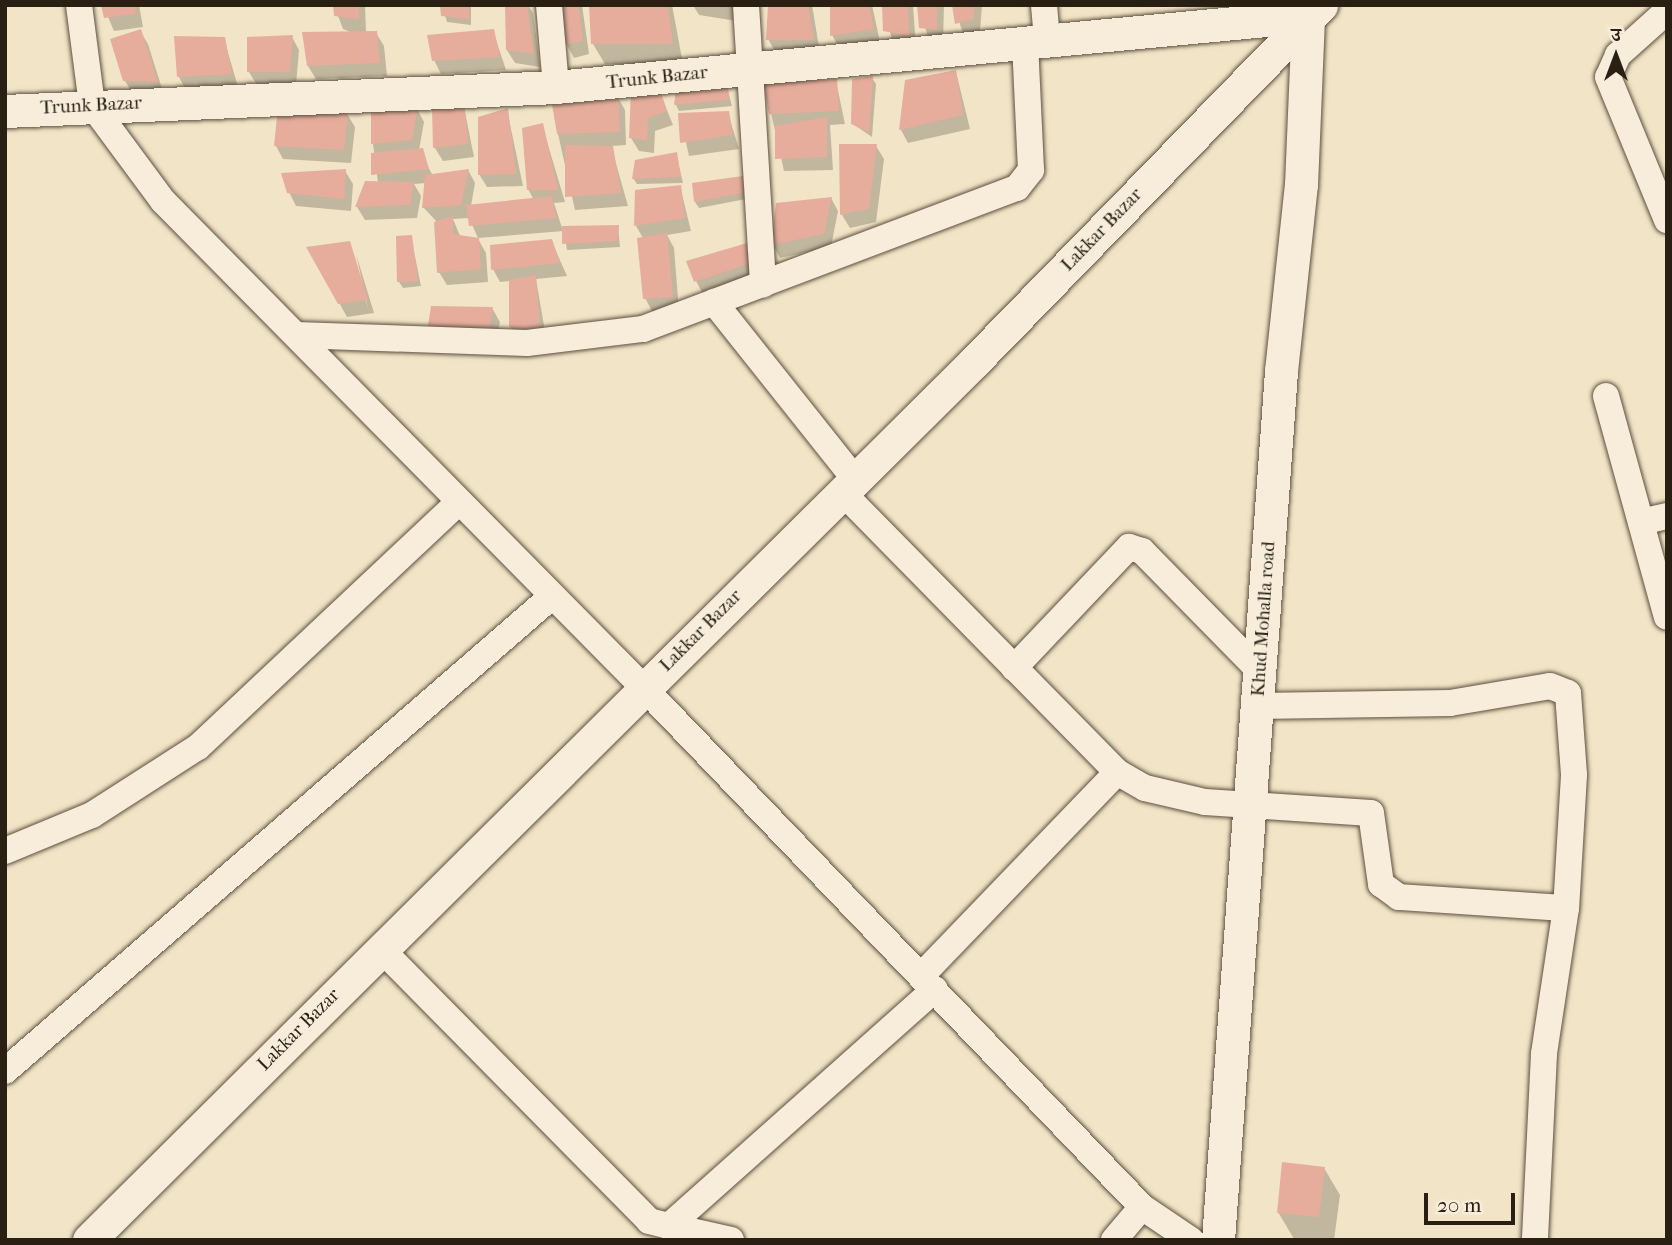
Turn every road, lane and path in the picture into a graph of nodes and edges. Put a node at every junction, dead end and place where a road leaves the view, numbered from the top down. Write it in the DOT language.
graph roads {
  1 [pos="79,5"];
  2 [pos="549,5"];
  3 [pos="746,5"];
  4 [pos="1044,5"];
  5 [pos="1667,10"];
  6 [pos="1314,11"];
  7 [pos="1036,44"];
  8 [pos="750,68"];
  9 [pos="556,88"];
  10 [pos="92,105"];
  11 [pos="5,111"];
  12 [pos="1667,220"];
  13 [pos="763,284"];
  14 [pos="714,302"];
  15 [pos="296,335"];
  16 [pos="1606,396"];
  17 [pos="848,485"];
  18 [pos="459,502"];
  19 [pos="1667,516"];
  20 [pos="1641,522"];
  21 [pos="551,597"];
  22 [pos="1667,617"];
  23 [pos="1014,668"];
  24 [pos="1261,672"];
  25 [pos="644,688"];
  26 [pos="1258,706"];
  27 [pos="1116,772"];
  28 [pos="1248,804"];
  29 [pos="5,851"];
  30 [pos="1566,908"];
  31 [pos="381,948"];
  32 [pos="928,982"];
  33 [pos="5,1071"];
  34 [pos="1142,1207"];
  35 [pos="654,1229"];
  36 [pos="89,1240"];
  37 [pos="731,1240"];
  38 [pos="1114,1240"];
  39 [pos="1191,1240"];
  40 [pos="1218,1240"];
  41 [pos="1535,1240"];
  1 -- 10 [label="street"];
  2 -- 9 [label="street"];
  3 -- 8 [label="street"];
  4 -- 7 [label="street"];
  5 -- 12 [label="street"];
  6 -- 7 [label="street, Trunk Bazar"];
  6 -- 17 [label="street, Lakkar Bazar"];
  6 -- 24 [label="street, Khud Mohalla road"];
  7 -- 8 [label="street, Trunk Bazar"];
  7 -- 13 [label="street"];
  8 -- 9 [label="street, Trunk Bazar"];
  8 -- 13 [label="street"];
  9 -- 10 [label="street, Trunk Bazar"];
  10 -- 11 [label="street, Trunk Bazar"];
  10 -- 15 [label="street"];
  13 -- 14 [label="street"];
  14 -- 15 [label="street"];
  14 -- 17 [label="street"];
  15 -- 18 [label="street"];
  16 -- 20 [label="street"];
  17 -- 23 [label="street"];
  17 -- 25 [label="street, Lakkar Bazar"];
  18 -- 21 [label="street"];
  18 -- 29 [label="street"];
  19 -- 20 [label="street"];
  20 -- 22 [label="street"];
  21 -- 25 [label="street"];
  21 -- 33 [label="street"];
  23 -- 24 [label="street"];
  23 -- 27 [label="street"];
  24 -- 26 [label="street, Khud Mohalla road"];
  25 -- 31 [label="street, Lakkar Bazar"];
  25 -- 32 [label="street"];
  26 -- 28 [label="street, Khud Mohalla road"];
  26 -- 30 [label="street"];
  27 -- 28 [label="street"];
  27 -- 32 [label="street"];
  28 -- 30 [label="street"];
  28 -- 40 [label="street, Khud Mohalla road"];
  30 -- 41 [label="street"];
  31 -- 35 [label="street"];
  31 -- 36 [label="street, Lakkar Bazar"];
  32 -- 34 [label="street"];
  32 -- 35 [label="street"];
  34 -- 38 [label="street"];
  34 -- 39 [label="street"];
  35 -- 37 [label="street"];
}
